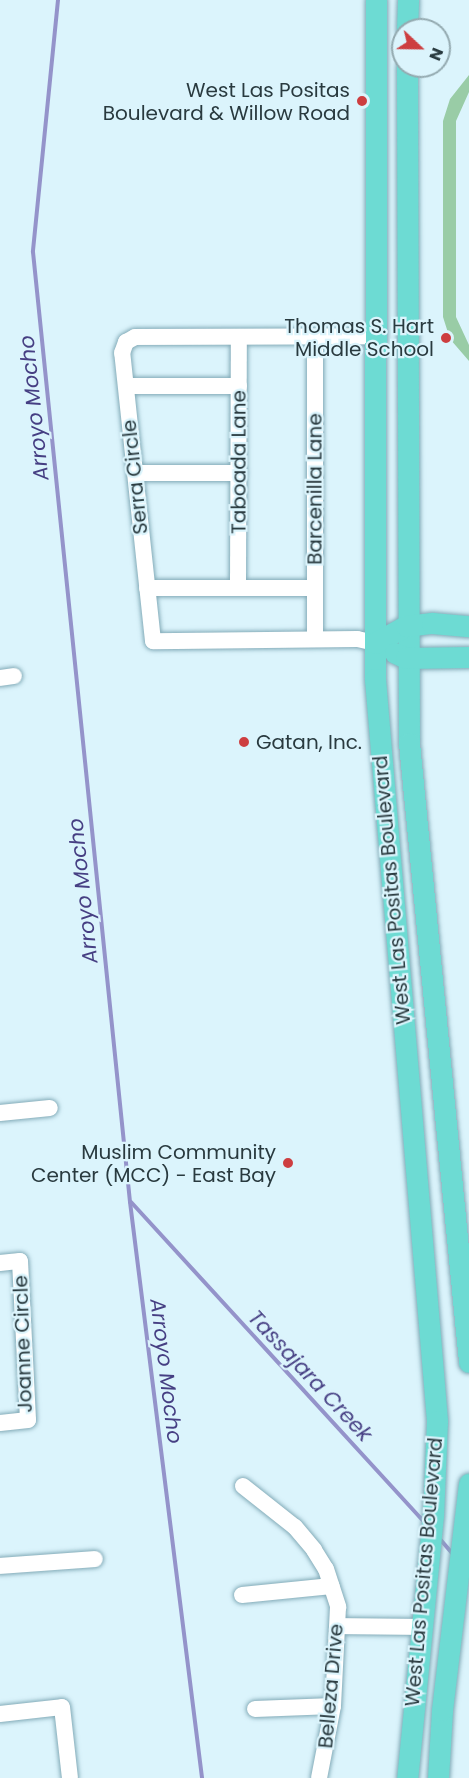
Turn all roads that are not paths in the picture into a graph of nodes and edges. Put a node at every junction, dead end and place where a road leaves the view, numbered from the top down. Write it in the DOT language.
graph roads {
  1 [pos="376,0"];
  2 [pos="408,0"];
  3 [pos="407,18"];
  4 [pos="407,78"];
  5 [pos="377,336"];
  6 [pos="239,337"];
  7 [pos="315,339"];
  8 [pos="126,386"];
  9 [pos="239,386"];
  10 [pos="135,473"];
  11 [pos="239,473"];
  12 [pos="238,586"];
  13 [pos="147,588"];
  14 [pos="315,588"];
  15 [pos="406,626"];
  16 [pos="469,626"];
  17 [pos="315,639"];
  18 [pos="375,643"];
  19 [pos="469,657"];
  20 [pos="406,658"];
  21 [pos="50,1108"];
  22 [pos="0,1113"];
  23 [pos="0,1263"];
  24 [pos="469,1362"];
  25 [pos="0,1423"];
  26 [pos="469,1485"];
  27 [pos="243,1486"];
  28 [pos="95,1559"];
  29 [pos="0,1566"];
  30 [pos="332,1586"];
  31 [pos="243,1595"];
  32 [pos="338,1626"];
  33 [pos="419,1627"];
  34 [pos="333,1706"];
  35 [pos="255,1709"];
  36 [pos="0,1714"];
  37 [pos="70,1778"];
  38 [pos="319,1778"];
  39 [pos="406,1778"];
  40 [pos="438,1778"];
  1 -- 5 [label="main road, West Las Positas Boulevard"];
  2 -- 3 [label="main road"];
  4 -- 15 [label="main road, West Las Positas Boulevard"];
  5 -- 7 [label="street, Serra Circle"];
  5 -- 18 [label="main road, West Las Positas Boulevard"];
  6 -- 7 [label="street, Serra Circle"];
  6 -- 8 [label="street, Serra Circle"];
  6 -- 9 [label="street, Taboada Lane"];
  7 -- 14 [label="street, Barcenilla Lane"];
  8 -- 9 [label="street"];
  8 -- 10 [label="street, Serra Circle"];
  9 -- 11 [label="street, Taboada Lane"];
  10 -- 11 [label="street"];
  10 -- 13 [label="street, Serra Circle"];
  11 -- 12 [label="street, Taboada Lane"];
  12 -- 13 [label="street"];
  12 -- 14 [label="street"];
  13 -- 17 [label="street, Serra Circle"];
  14 -- 17 [label="street, Barcenilla Lane"];
  15 -- 16 [label="main road"];
  15 -- 18 [label="main road"];
  15 -- 20 [label="main road, West Las Positas Boulevard"];
  17 -- 18 [label="street, Serra Circle"];
  18 -- 20 [label="main road"];
  18 -- 33 [label="main road, West Las Positas Boulevard"];
  19 -- 20 [label="main road"];
  20 -- 24 [label="main road, West Las Positas Boulevard"];
  21 -- 22 [label="street"];
  23 -- 25 [label="street, Joanne Circle"];
  26 -- 40 [label="main road, West Las Positas Boulevard"];
  27 -- 30 [label="street, Belleza Drive"];
  28 -- 29 [label="street"];
  30 -- 31 [label="street"];
  30 -- 32 [label="street, Belleza Drive"];
  32 -- 33 [label="street"];
  32 -- 34 [label="street, Belleza Drive"];
  33 -- 39 [label="main road, West Las Positas Boulevard"];
  34 -- 35 [label="street"];
  34 -- 38 [label="street, Belleza Drive"];
  36 -- 37 [label="street"];
}
